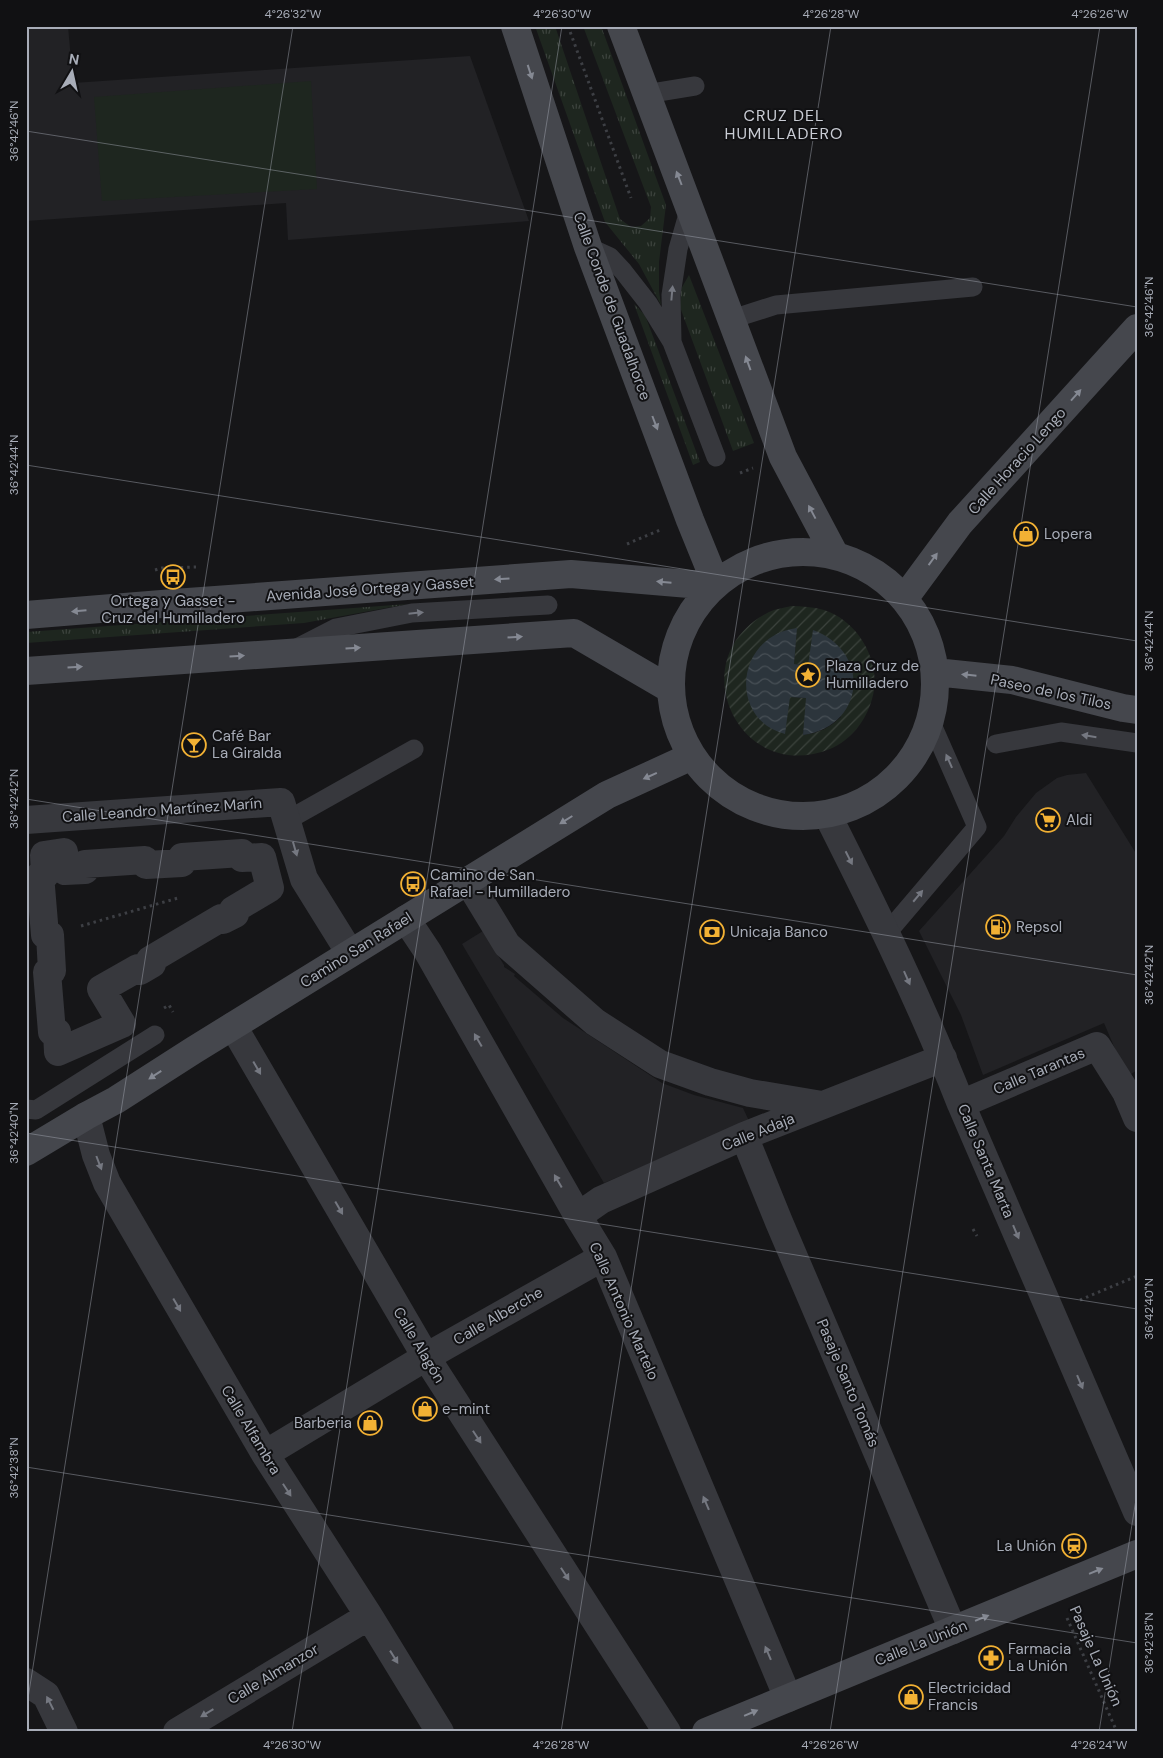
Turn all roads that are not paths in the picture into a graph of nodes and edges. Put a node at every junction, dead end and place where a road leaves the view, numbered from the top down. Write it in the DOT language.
graph roads {
  1 [pos="515,26"];
  2 [pos="621,26"];
  3 [pos="695,86"];
  4 [pos="646,94"];
  5 [pos="690,207"];
  6 [pos="588,247"];
  7 [pos="973,287"];
  8 [pos="732,320"];
  9 [pos="1137,328"];
  10 [pos="672,342"];
  11 [pos="716,456"];
  12 [pos="834,555"];
  13 [pos="715,585"];
  14 [pos="904,599"];
  15 [pos="548,605"];
  16 [pos="26,615"];
  17 [pos="286,652"];
  18 [pos="26,671"];
  19 [pos="935,672"];
  20 [pos="670,689"];
  21 [pos="1137,710"];
  22 [pos="930,720"];
  23 [pos="1137,743"];
  24 [pos="996,744"];
  25 [pos="414,749"];
  26 [pos="692,756"];
  27 [pos="827,814"];
  28 [pos="26,820"];
  29 [pos="286,821"];
  30 [pos="468,881"];
  31 [pos="406,919"];
  32 [pos="887,934"];
  33 [pos="350,953"];
  34 [pos="233,1026"];
  35 [pos="155,1035"];
  36 [pos="58,1052"];
  37 [pos="943,1058"];
  38 [pos="961,1104"];
  39 [pos="822,1106"];
  40 [pos="26,1109"];
  41 [pos="86,1116"];
  42 [pos="1137,1118"];
  43 [pos="744,1136"];
  44 [pos="26,1152"];
  45 [pos="578,1216"];
  46 [pos="603,1257"];
  47 [pos="426,1357"];
  48 [pos="264,1454"];
  49 [pos="1137,1512"];
  50 [pos="1137,1554"];
  51 [pos="369,1616"];
  52 [pos="953,1630"];
  53 [pos="26,1682"];
  54 [pos="788,1698"];
  55 [pos="64,1732"];
  56 [pos="177,1732"];
  57 [pos="440,1732"];
  58 [pos="667,1732"];
  59 [pos="706,1732"];
  1 -- 6 [label="main road, Calle Conde de Guadalhorce, one-way"];
  2 -- 4 [label="main road"];
  3 -- 4 [label="lane"];
  5 -- 4 [label="main road, one-way"];
  5 -- 8 [label="main road"];
  10 -- 5 [label="lane, one-way"];
  6 -- 10 [label="lane"];
  6 -- 13 [label="main road, Calle Conde de Guadalhorce, one-way"];
  7 -- 8 [label="lane"];
  12 -- 8 [label="main road, one-way"];
  14 -- 9 [label="main road, Calle Horacio Lengo, one-way"];
  10 -- 11 [label="lane"];
  12 -- 13 [label="main road"];
  12 -- 14 [label="main road"];
  13 -- 16 [label="main road, Avenida José Ortega y Gasset, one-way"];
  13 -- 20 [label="main road"];
  14 -- 19 [label="main road"];
  17 -- 15 [label="lane, one-way"];
  18 -- 17 [label="main road, one-way"];
  17 -- 20 [label="main road, one-way"];
  21 -- 19 [label="main road, Paseo de los Tilos, one-way"];
  19 -- 22 [label="main road"];
  20 -- 26 [label="main road"];
  22 -- 27 [label="main road"];
  32 -- 22 [label="lane, one-way"];
  23 -- 24 [label="lane, one-way"];
  25 -- 29 [label="lane"];
  26 -- 27 [label="main road"];
  26 -- 30 [label="main road, Camino San Rafael, one-way"];
  27 -- 32 [label="street, Calle Santa Marta, one-way"];
  28 -- 29 [label="street, Calle Leandro Martínez Marín"];
  29 -- 33 [label="street, Calle Leandro Martínez Marín, one-way"];
  30 -- 31 [label="main road, Camino San Rafael"];
  30 -- 39 [label="street"];
  31 -- 33 [label="main road, Camino San Rafael"];
  45 -- 31 [label="street, Calle Antonio Martelo, one-way"];
  32 -- 37 [label="street, Calle Santa Marta, one-way"];
  33 -- 34 [label="main road, Camino San Rafael"];
  34 -- 41 [label="main road, Camino San Rafael, one-way"];
  34 -- 47 [label="street, Calle Alagón, one-way"];
  35 -- 40 [label="lane"];
  36 -- 36 [label="street"];
  37 -- 38 [label="street, Calle Santa Marta"];
  37 -- 39 [label="street, Calle Adaja"];
  38 -- 42 [label="street, Calle Tarantas"];
  38 -- 49 [label="street, Calle Santa Marta, one-way"];
  39 -- 43 [label="street, Calle Adaja"];
  41 -- 44 [label="main road, Camino San Rafael"];
  41 -- 48 [label="street, Calle Alfambra, one-way"];
  43 -- 45 [label="street, Calle Adaja"];
  43 -- 52 [label="street, Pasaje Santo Tomás"];
  45 -- 46 [label="street, Calle Antonio Martelo"];
  46 -- 47 [label="street, Calle Alberche"];
  54 -- 46 [label="street, Calle Antonio Martelo, one-way"];
  47 -- 48 [label="street, Calle Alberche"];
  47 -- 58 [label="street, Calle Alagón, one-way"];
  48 -- 51 [label="street, Calle Alfambra, one-way"];
  52 -- 50 [label="main road, Calle La Unión, one-way"];
  51 -- 56 [label="street, Calle Almanzor, one-way"];
  51 -- 57 [label="street, Calle Alfambra, one-way"];
  52 -- 54 [label="main road, Calle La Unión"];
  55 -- 53 [label="street, one-way"];
  59 -- 54 [label="main road, Calle La Unión, one-way"];
}
